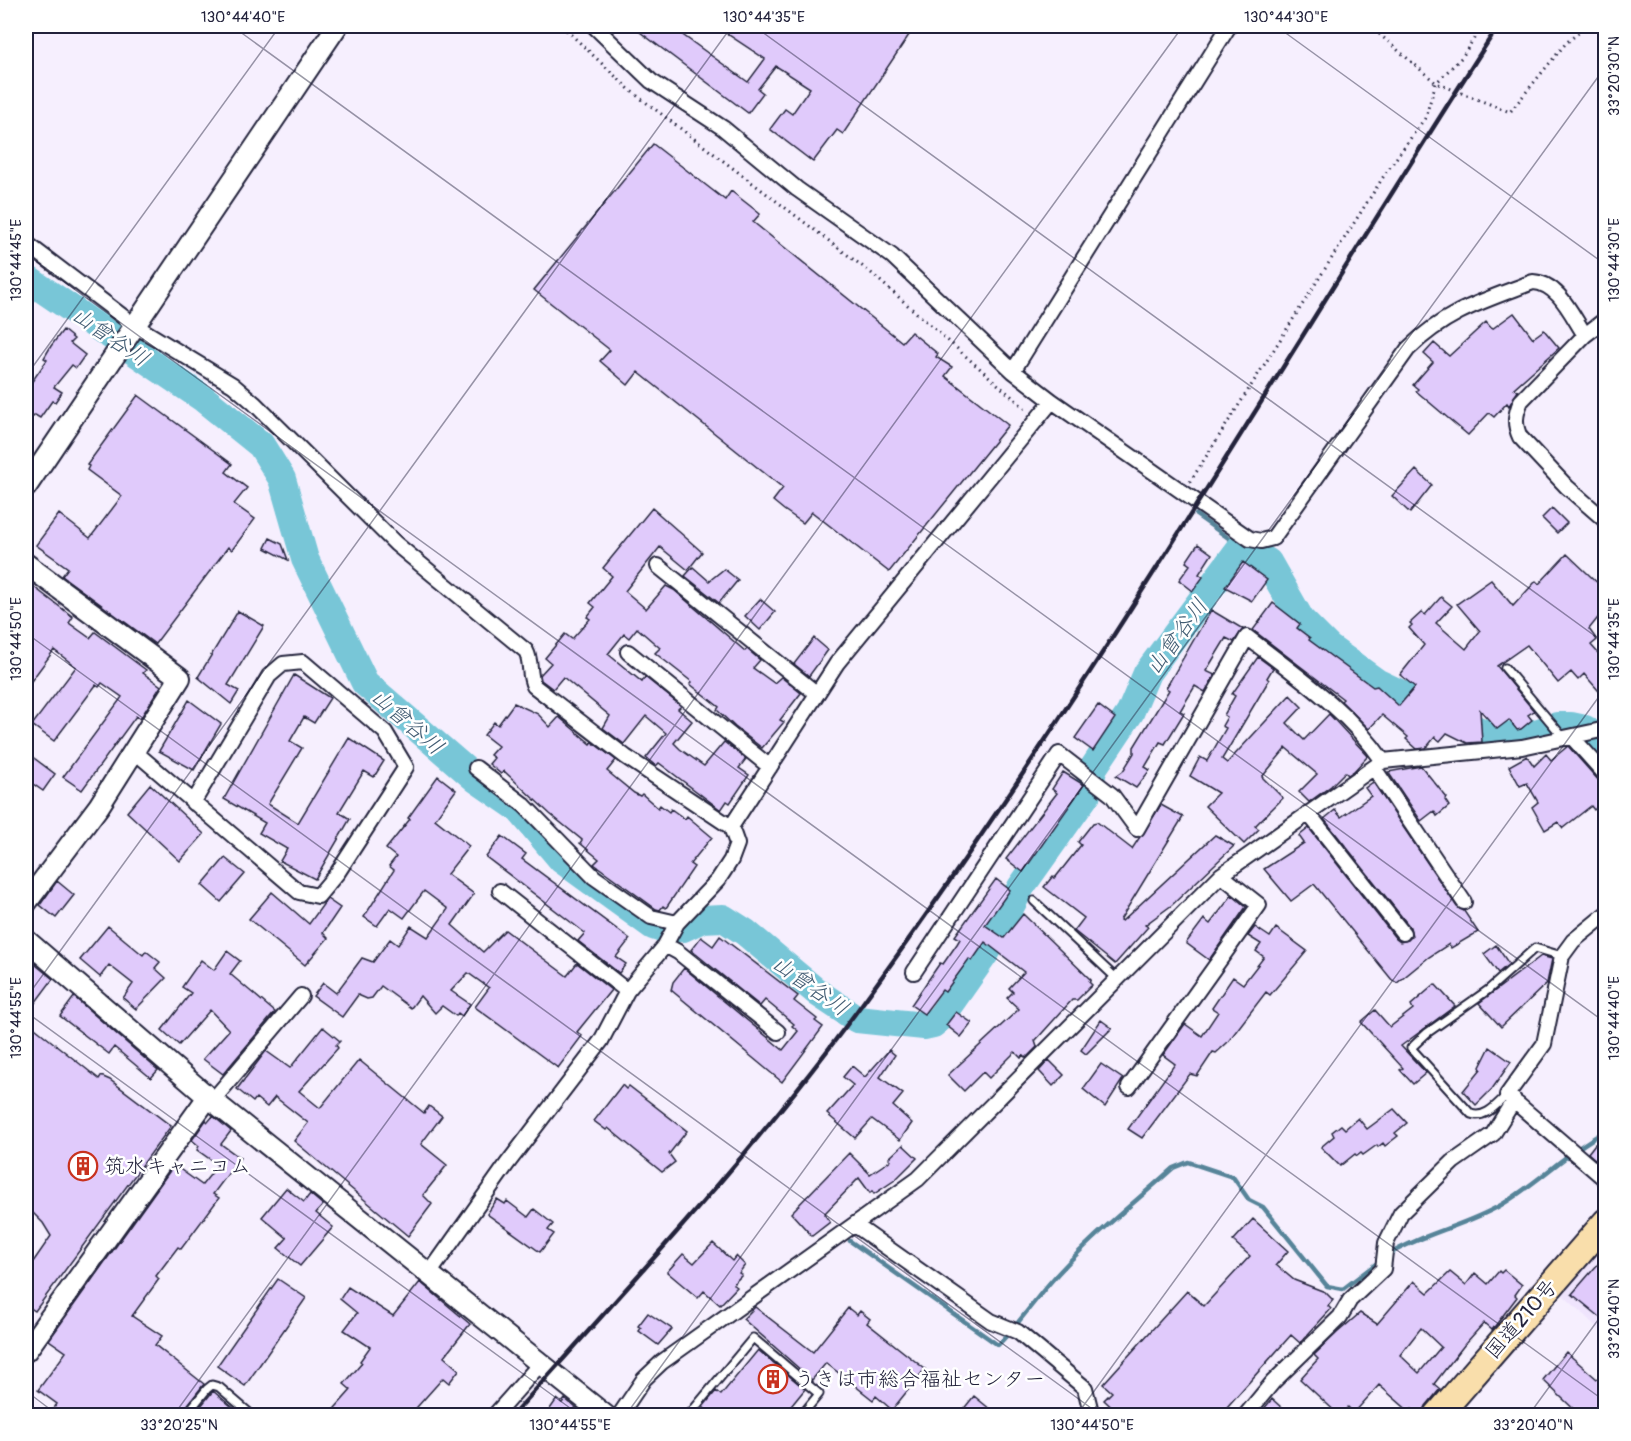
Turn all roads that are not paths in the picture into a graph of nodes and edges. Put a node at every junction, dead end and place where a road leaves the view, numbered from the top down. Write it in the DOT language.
graph roads {
  1 [pos="337,26"];
  2 [pos="594,26"];
  3 [pos="1228,26"];
  4 [pos="26,243"];
  5 [pos="1605,319"];
  6 [pos="1585,335"];
  7 [pos="125,339"];
  8 [pos="1013,371"];
  9 [pos="1052,402"];
  10 [pos="26,487"];
  11 [pos="1605,521"];
  12 [pos="26,564"];
  13 [pos="658,566"];
  14 [pos="628,652"];
  15 [pos="1505,668"];
  16 [pos="817,694"];
  17 [pos="1597,732"];
  18 [pos="1564,735"];
  19 [pos="134,751"];
  20 [pos="1378,765"];
  21 [pos="770,767"];
  22 [pos="476,768"];
  23 [pos="1605,775"];
  24 [pos="193,803"];
  25 [pos="1308,813"];
  26 [pos="731,827"];
  27 [pos="1221,875"];
  28 [pos="500,891"];
  29 [pos="1034,901"];
  30 [pos="1464,902"];
  31 [pos="26,903"];
  32 [pos="1605,914"];
  33 [pos="672,933"];
  34 [pos="1403,933"];
  35 [pos="26,940"];
  36 [pos="1562,956"];
  37 [pos="914,972"];
  38 [pos="1117,979"];
  39 [pos="627,991"];
  40 [pos="301,996"];
  41 [pos="778,1032"];
  42 [pos="1129,1087"];
  43 [pos="1511,1097"];
  44 [pos="211,1098"];
  45 [pos="1605,1180"];
  46 [pos="1605,1222"];
  47 [pos="855,1225"];
  48 [pos="429,1274"];
  49 [pos="26,1351"];
  50 [pos="540,1364"];
  51 [pos="185,1416"];
  52 [pos="253,1416"];
  53 [pos="494,1416"];
  54 [pos="606,1416"];
  55 [pos="619,1416"];
  56 [pos="688,1416"];
  57 [pos="801,1416"];
  58 [pos="1092,1416"];
  59 [pos="1245,1416"];
  60 [pos="1437,1416"];
  1 -- 7 [label="street"];
  2 -- 8 [label="street"];
  3 -- 8 [label="street"];
  4 -- 7 [label="street"];
  5 -- 6 [label="street"];
  6 -- 9 [label="street"];
  6 -- 11 [label="street"];
  7 -- 10 [label="street"];
  7 -- 26 [label="street"];
  8 -- 9 [label="street"];
  9 -- 16 [label="street"];
  12 -- 19 [label="street"];
  13 -- 16 [label="street"];
  14 -- 21 [label="street"];
  15 -- 18 [label="lane"];
  16 -- 21 [label="street"];
  17 -- 18 [label="street"];
  18 -- 20 [label="street"];
  18 -- 23 [label="street"];
  19 -- 24 [label="street"];
  19 -- 31 [label="street"];
  20 -- 25 [label="street"];
  20 -- 30 [label="street"];
  20 -- 37 [label="street"];
  21 -- 26 [label="street"];
  22 -- 33 [label="street"];
  24 -- 24 [label="street"];
  25 -- 27 [label="street"];
  25 -- 34 [label="street"];
  26 -- 33 [label="street"];
  27 -- 38 [label="street"];
  27 -- 42 [label="street"];
  28 -- 39 [label="street"];
  29 -- 38 [label="lane"];
  32 -- 36 [label="street"];
  33 -- 39 [label="street"];
  33 -- 41 [label="street"];
  35 -- 44 [label="street"];
  36 -- 43 [label="street"];
  36 -- 43 [label="lane"];
  38 -- 47 [label="street"];
  39 -- 48 [label="street"];
  40 -- 44 [label="street"];
  43 -- 45 [label="street"];
  43 -- 59 [label="street"];
  44 -- 48 [label="street"];
  44 -- 49 [label="street"];
  46 -- 60 [label="highway, 国道210号"];
  47 -- 55 [label="street"];
  47 -- 58 [label="street"];
  48 -- 50 [label="street"];
  50 -- 53 [label="street"];
  50 -- 54 [label="street"];
  51 -- 52 [label="lane"];
  56 -- 57 [label="lane"];
}
